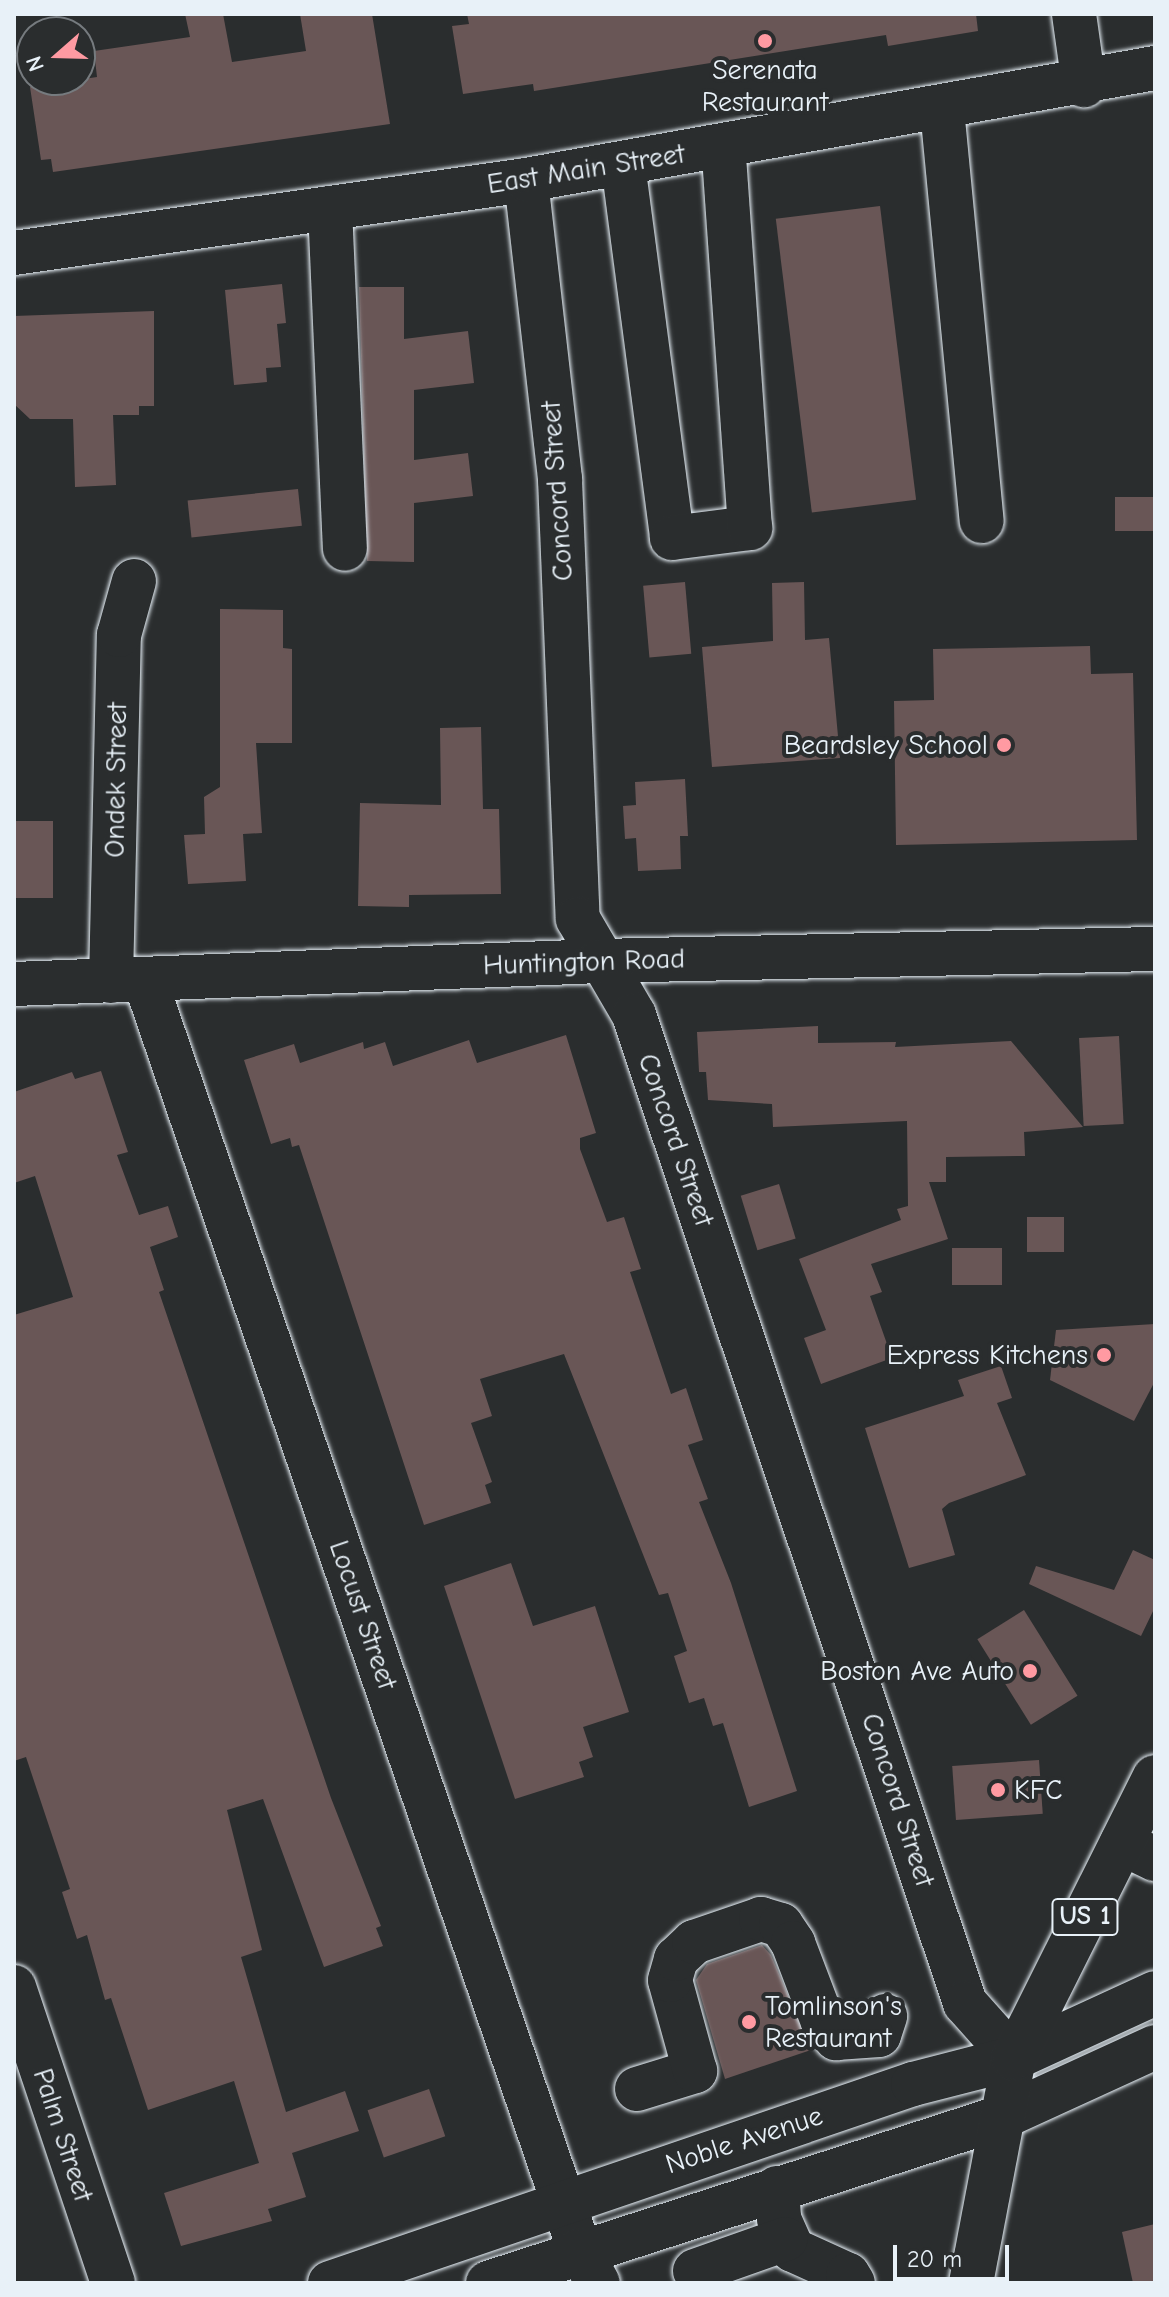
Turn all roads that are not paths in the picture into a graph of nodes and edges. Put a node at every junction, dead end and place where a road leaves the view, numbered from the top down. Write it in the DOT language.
graph roads {
  1 [pos="1074,14"];
  2 [pos="1155,68"];
  3 [pos="1084,85"];
  4 [pos="942,109"];
  5 [pos="723,146"];
  6 [pos="623,164"];
  7 [pos="526,180"];
  8 [pos="330,208"];
  9 [pos="14,253"];
  10 [pos="982,521"];
  11 [pos="345,549"];
  12 [pos="134,581"];
  13 [pos="1155,949"];
  14 [pos="600,961"];
  15 [pos="128,981"];
  16 [pos="14,984"];
  17 [pos="1155,1777"];
  18 [pos="1139,1851"];
  19 [pos="14,1987"];
  20 [pos="1155,1993"];
  21 [pos="885,2016"];
  22 [pos="1155,2047"];
  23 [pos="1014,2058"];
  24 [pos="637,2089"];
  25 [pos="1002,2117"];
  26 [pos="777,2188"];
  27 [pos="564,2200"];
  28 [pos="692,2215"];
  29 [pos="780,2242"];
  30 [pos="589,2267"];
  31 [pos="706,2279"];
  32 [pos="113,2283"];
  33 [pos="330,2283"];
  34 [pos="488,2283"];
  35 [pos="853,2283"];
  36 [pos="971,2283"];
  1 -- 3 [label="main road"];
  2 -- 3 [label="main road, East Main Street"];
  3 -- 4 [label="main road, East Main Street"];
  4 -- 5 [label="main road, East Main Street"];
  4 -- 10 [label="main road"];
  5 -- 6 [label="main road, East Main Street"];
  5 -- 6 [label="main road"];
  6 -- 7 [label="main road, East Main Street"];
  7 -- 8 [label="main road, East Main Street"];
  7 -- 14 [label="main road, Concord Street"];
  8 -- 9 [label="main road, East Main Street"];
  8 -- 11 [label="main road"];
  12 -- 15 [label="main road, Ondek Street"];
  13 -- 14 [label="main road, Huntington Road"];
  14 -- 15 [label="main road, Huntington Road"];
  14 -- 23 [label="main road, Concord Street"];
  15 -- 16 [label="main road, Huntington Road"];
  15 -- 27 [label="main road, Locust Street"];
  17 -- 18 [label="main road, US 1"];
  18 -- 23 [label="main road, US 1"];
  19 -- 32 [label="main road, Palm Street"];
  20 -- 23 [label="main road, Noble Avenue"];
  21 -- 24 [label="main road"];
  22 -- 25 [label="main road, Noble Avenue"];
  23 -- 25 [label="main road, US 1"];
  23 -- 27 [label="main road, Noble Avenue"];
  25 -- 26 [label="main road, Noble Avenue"];
  25 -- 36 [label="main road, US 1"];
  26 -- 28 [label="main road, Noble Avenue"];
  26 -- 29 [label="main road"];
  27 -- 30 [label="main road, Locust Street"];
  27 -- 33 [label="main road, Noble Avenue"];
  28 -- 30 [label="main road, Noble Avenue"];
  28 -- 31 [label="main road"];
  29 -- 31 [label="main road"];
  29 -- 35 [label="main road"];
  30 -- 34 [label="main road, Noble Avenue"];
}
